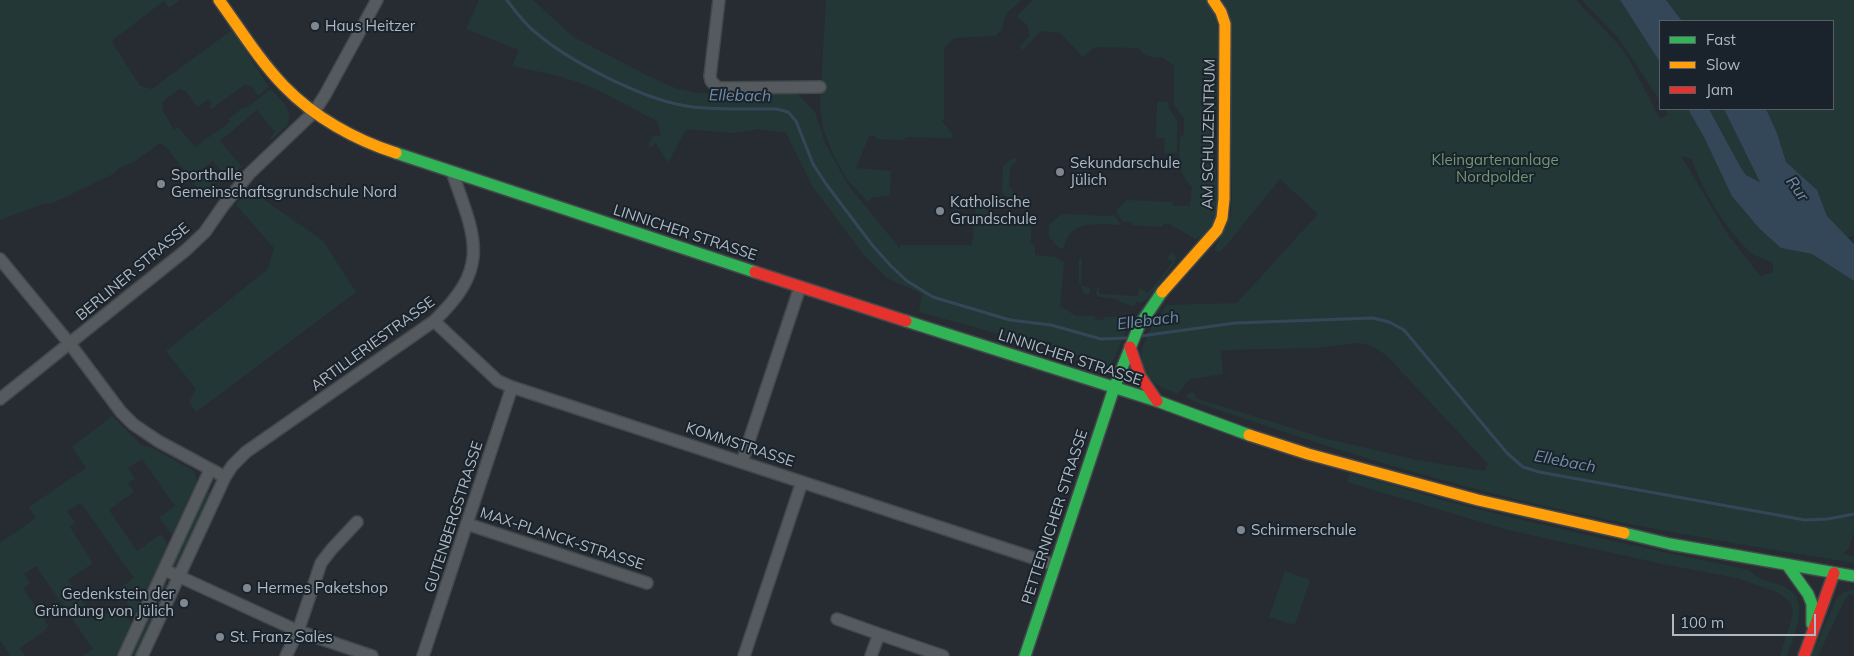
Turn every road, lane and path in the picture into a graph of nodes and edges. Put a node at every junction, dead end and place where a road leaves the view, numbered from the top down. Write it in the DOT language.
graph roads {
  1 [pos="220,0"];
  2 [pos="378,0"];
  3 [pos="719,0"];
  4 [pos="1213,0"];
  5 [pos="820,87"];
  6 [pos="314,112"];
  7 [pos="452,172"];
  8 [pos="0,259"];
  9 [pos="800,287"];
  10 [pos="434,321"];
  11 [pos="70,344"];
  12 [pos="1131,345"];
  13 [pos="512,387"];
  14 [pos="1114,388"];
  15 [pos="0,399"];
  16 [pos="1157,401"];
  17 [pos="742,462"];
  18 [pos="210,470"];
  19 [pos="225,476"];
  20 [pos="802,482"];
  21 [pos="357,522"];
  22 [pos="467,524"];
  23 [pos="1055,565"];
  24 [pos="1788,566"];
  25 [pos="165,570"];
  26 [pos="1834,573"];
  27 [pos="179,576"];
  28 [pos="1854,576"];
  29 [pos="648,583"];
  30 [pos="837,619"];
  31 [pos="1812,630"];
  32 [pos="298,631"];
  33 [pos="879,634"];
  34 [pos="124,656"];
  35 [pos="142,656"];
  36 [pos="286,656"];
  37 [pos="372,656"];
  38 [pos="423,656"];
  39 [pos="744,656"];
  40 [pos="871,656"];
  41 [pos="943,656"];
  42 [pos="1025,656"];
  43 [pos="1804,656"];
  1 -- 6 [label="main road, LINNICHER STRASSE"];
  2 -- 6 [label="street, BERLINER STRASSE"];
  3 -- 5 [label="street"];
  4 -- 12 [label="main road, AM SCHULZENTRUM"];
  6 -- 7 [label="main road, LINNICHER STRASSE"];
  6 -- 11 [label="street, BERLINER STRASSE"];
  7 -- 9 [label="main road, LINNICHER STRASSE"];
  7 -- 10 [label="street, ARTILLERIESTRASSE"];
  8 -- 11 [label="street"];
  9 -- 14 [label="main road, LINNICHER STRASSE"];
  9 -- 17 [label="street"];
  10 -- 13 [label="street, KOMMSTRASSE"];
  10 -- 19 [label="street, ARTILLERIESTRASSE"];
  11 -- 15 [label="street, BERLINER STRASSE"];
  11 -- 18 [label="street"];
  12 -- 14 [label="main road, AM SCHULZENTRUM"];
  12 -- 16 [label="main road"];
  13 -- 17 [label="street, KOMMSTRASSE"];
  13 -- 22 [label="street, GUTENBERGSTRASSE"];
  14 -- 16 [label="main road, LINNICHER STRASSE"];
  14 -- 23 [label="main road, PETTERNICHER STRASSE"];
  16 -- 24 [label="main road, LINNICHER STRASSE"];
  17 -- 20 [label="street, KOMMSTRASSE"];
  18 -- 19 [label="street"];
  18 -- 25 [label="street"];
  19 -- 27 [label="street, ARTILLERIESTRASSE"];
  20 -- 23 [label="street, KOMMSTRASSE"];
  20 -- 39 [label="street"];
  21 -- 32 [label="street"];
  22 -- 29 [label="street, MAX-PLANCK-STRASSE"];
  22 -- 38 [label="street, GUTENBERGSTRASSE"];
  23 -- 42 [label="main road, PETTERNICHER STRASSE"];
  24 -- 26 [label="main road, LINNICHER STRASSE"];
  24 -- 31 [label="main road"];
  25 -- 27 [label="street"];
  25 -- 34 [label="street"];
  26 -- 28 [label="main road, LINNICHER STRASSE"];
  26 -- 31 [label="main road"];
  27 -- 32 [label="street"];
  27 -- 35 [label="street, ARTILLERIESTRASSE"];
  30 -- 33 [label="street"];
  31 -- 43 [label="main road"];
  32 -- 36 [label="street"];
  32 -- 37 [label="street"];
  33 -- 40 [label="street"];
  33 -- 41 [label="street"];
}
